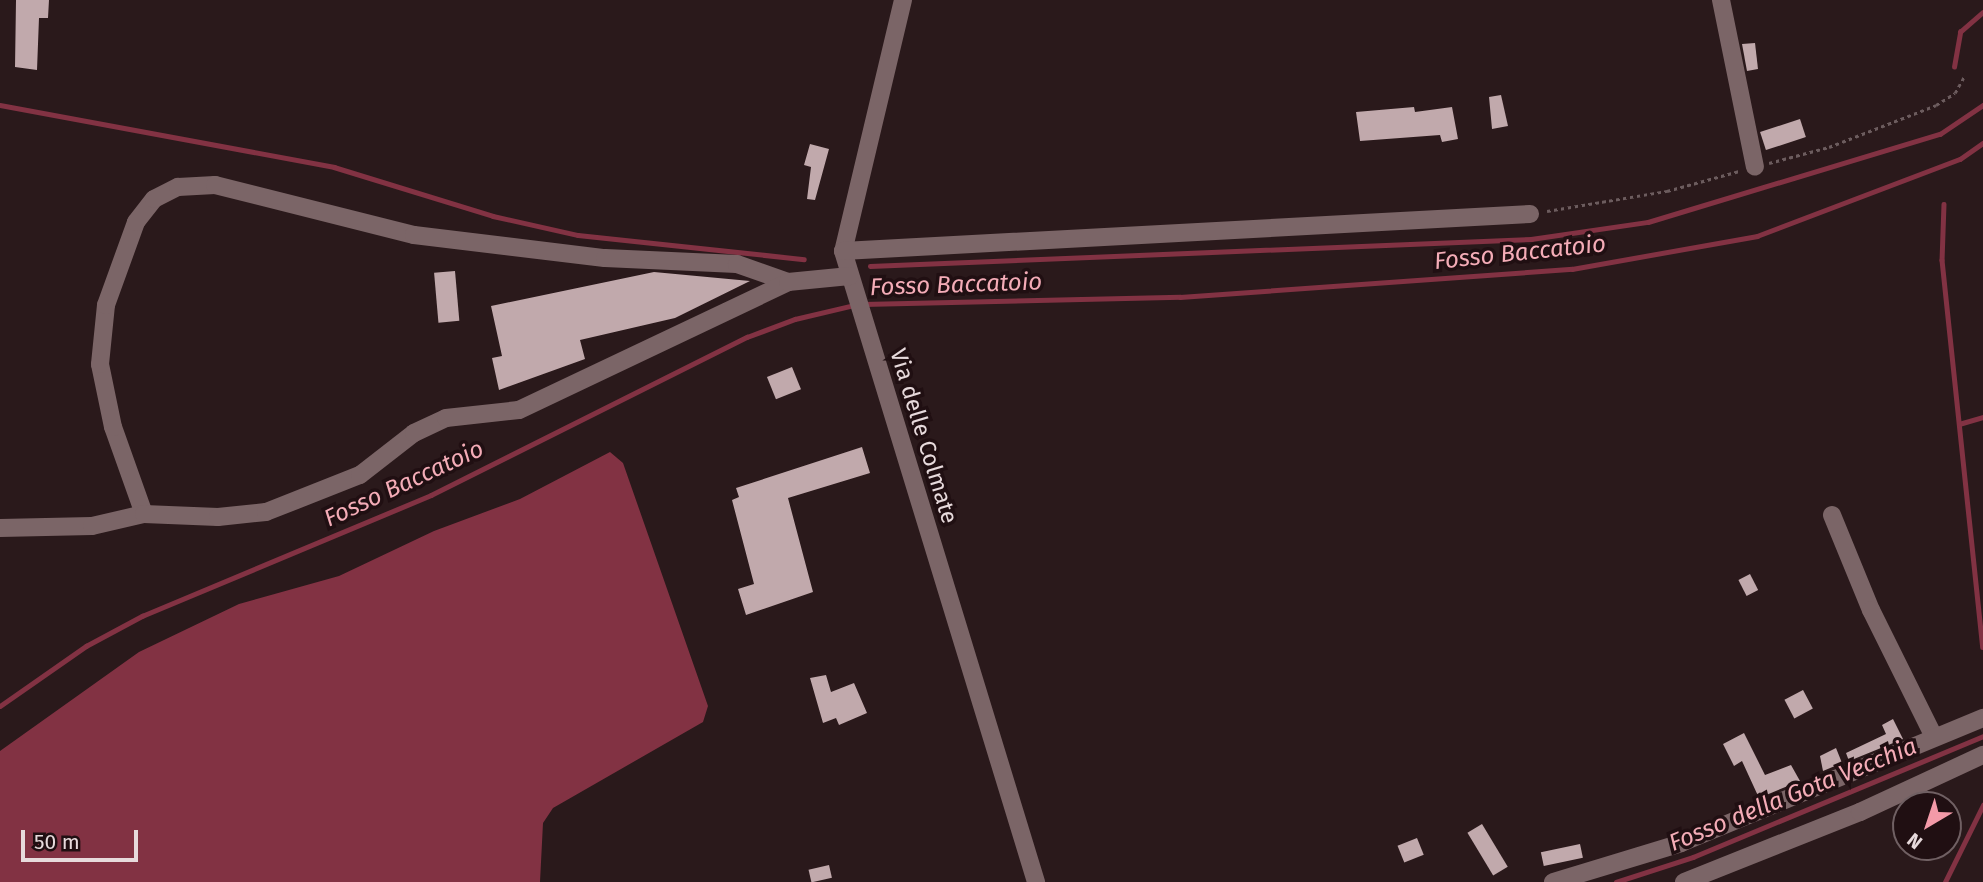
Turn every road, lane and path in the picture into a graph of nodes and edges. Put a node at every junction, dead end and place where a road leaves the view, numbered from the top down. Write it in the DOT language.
graph roads {
  1 [pos="903,0"];
  2 [pos="1721,0"];
  3 [pos="1755,167"];
  4 [pos="1530,214"];
  5 [pos="843,251"];
  6 [pos="788,282"];
  7 [pos="852,284"];
  8 [pos="144,514"];
  9 [pos="1832,515"];
  10 [pos="0,528"];
  11 [pos="1983,718"];
  12 [pos="1934,737"];
  13 [pos="1983,755"];
  14 [pos="1704,879"];
  15 [pos="1036,882"];
  16 [pos="1553,882"];
  17 [pos="1684,882"];
  1 -- 5 [label="street, Via delle Colmate"];
  2 -- 3 [label="street"];
  4 -- 5 [label="street"];
  5 -- 7 [label="street, Via delle Colmate"];
  6 -- 7 [label="street"];
  6 -- 8 [label="street"];
  6 -- 8 [label="street"];
  7 -- 15 [label="street, Via delle Colmate"];
  8 -- 10 [label="street"];
  9 -- 12 [label="street"];
  11 -- 12 [label="street"];
  12 -- 16 [label="street"];
  13 -- 14 [label="street"];
  14 -- 17 [label="street"];
}
